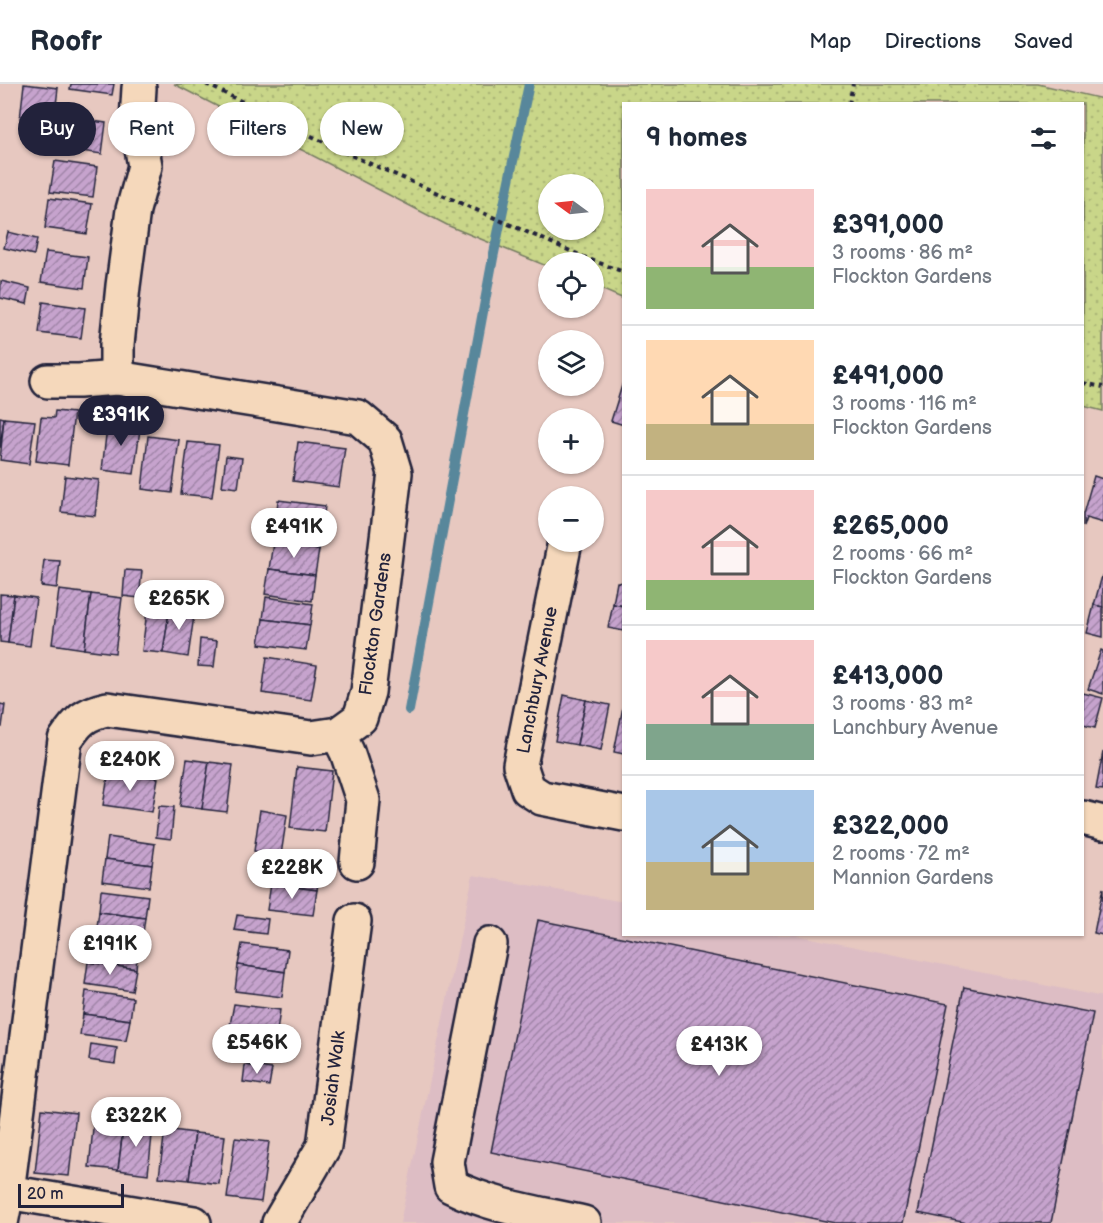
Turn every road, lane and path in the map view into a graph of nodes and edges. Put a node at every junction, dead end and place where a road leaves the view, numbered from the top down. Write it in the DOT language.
graph roads {
  1 [pos="206,84"];
  2 [pos="853,84"];
  3 [pos="139,88"];
  4 [pos="849,102"];
  5 [pos="622,271"];
  6 [pos="117,378"];
  7 [pos="48,381"];
  8 [pos="1084,383"];
  9 [pos="1103,387"];
  10 [pos="563,552"];
  11 [pos="339,734"];
  12 [pos="622,814"];
  13 [pos="1084,818"];
  14 [pos="1103,822"];
  15 [pos="357,862"];
  16 [pos="354,921"];
  17 [pos="490,944"];
  18 [pos="4,1208"];
  19 [pos="568,1221"];
  20 [pos="194,1223"];
  21 [pos="279,1223"];
  1 -- 5 [label="path"];
  2 -- 4 [label="path"];
  3 -- 6 [label="street"];
  6 -- 7 [label="street, Flockton Gardens"];
  6 -- 11 [label="street, Flockton Gardens"];
  8 -- 9 [label="path"];
  10 -- 12 [label="street, Lanchbury Avenue"];
  11 -- 15 [label="street"];
  11 -- 18 [label="street"];
  13 -- 14 [label="street"];
  16 -- 21 [label="street, Josiah Walk"];
  17 -- 19 [label="street"];
  18 -- 20 [label="street"];
}
